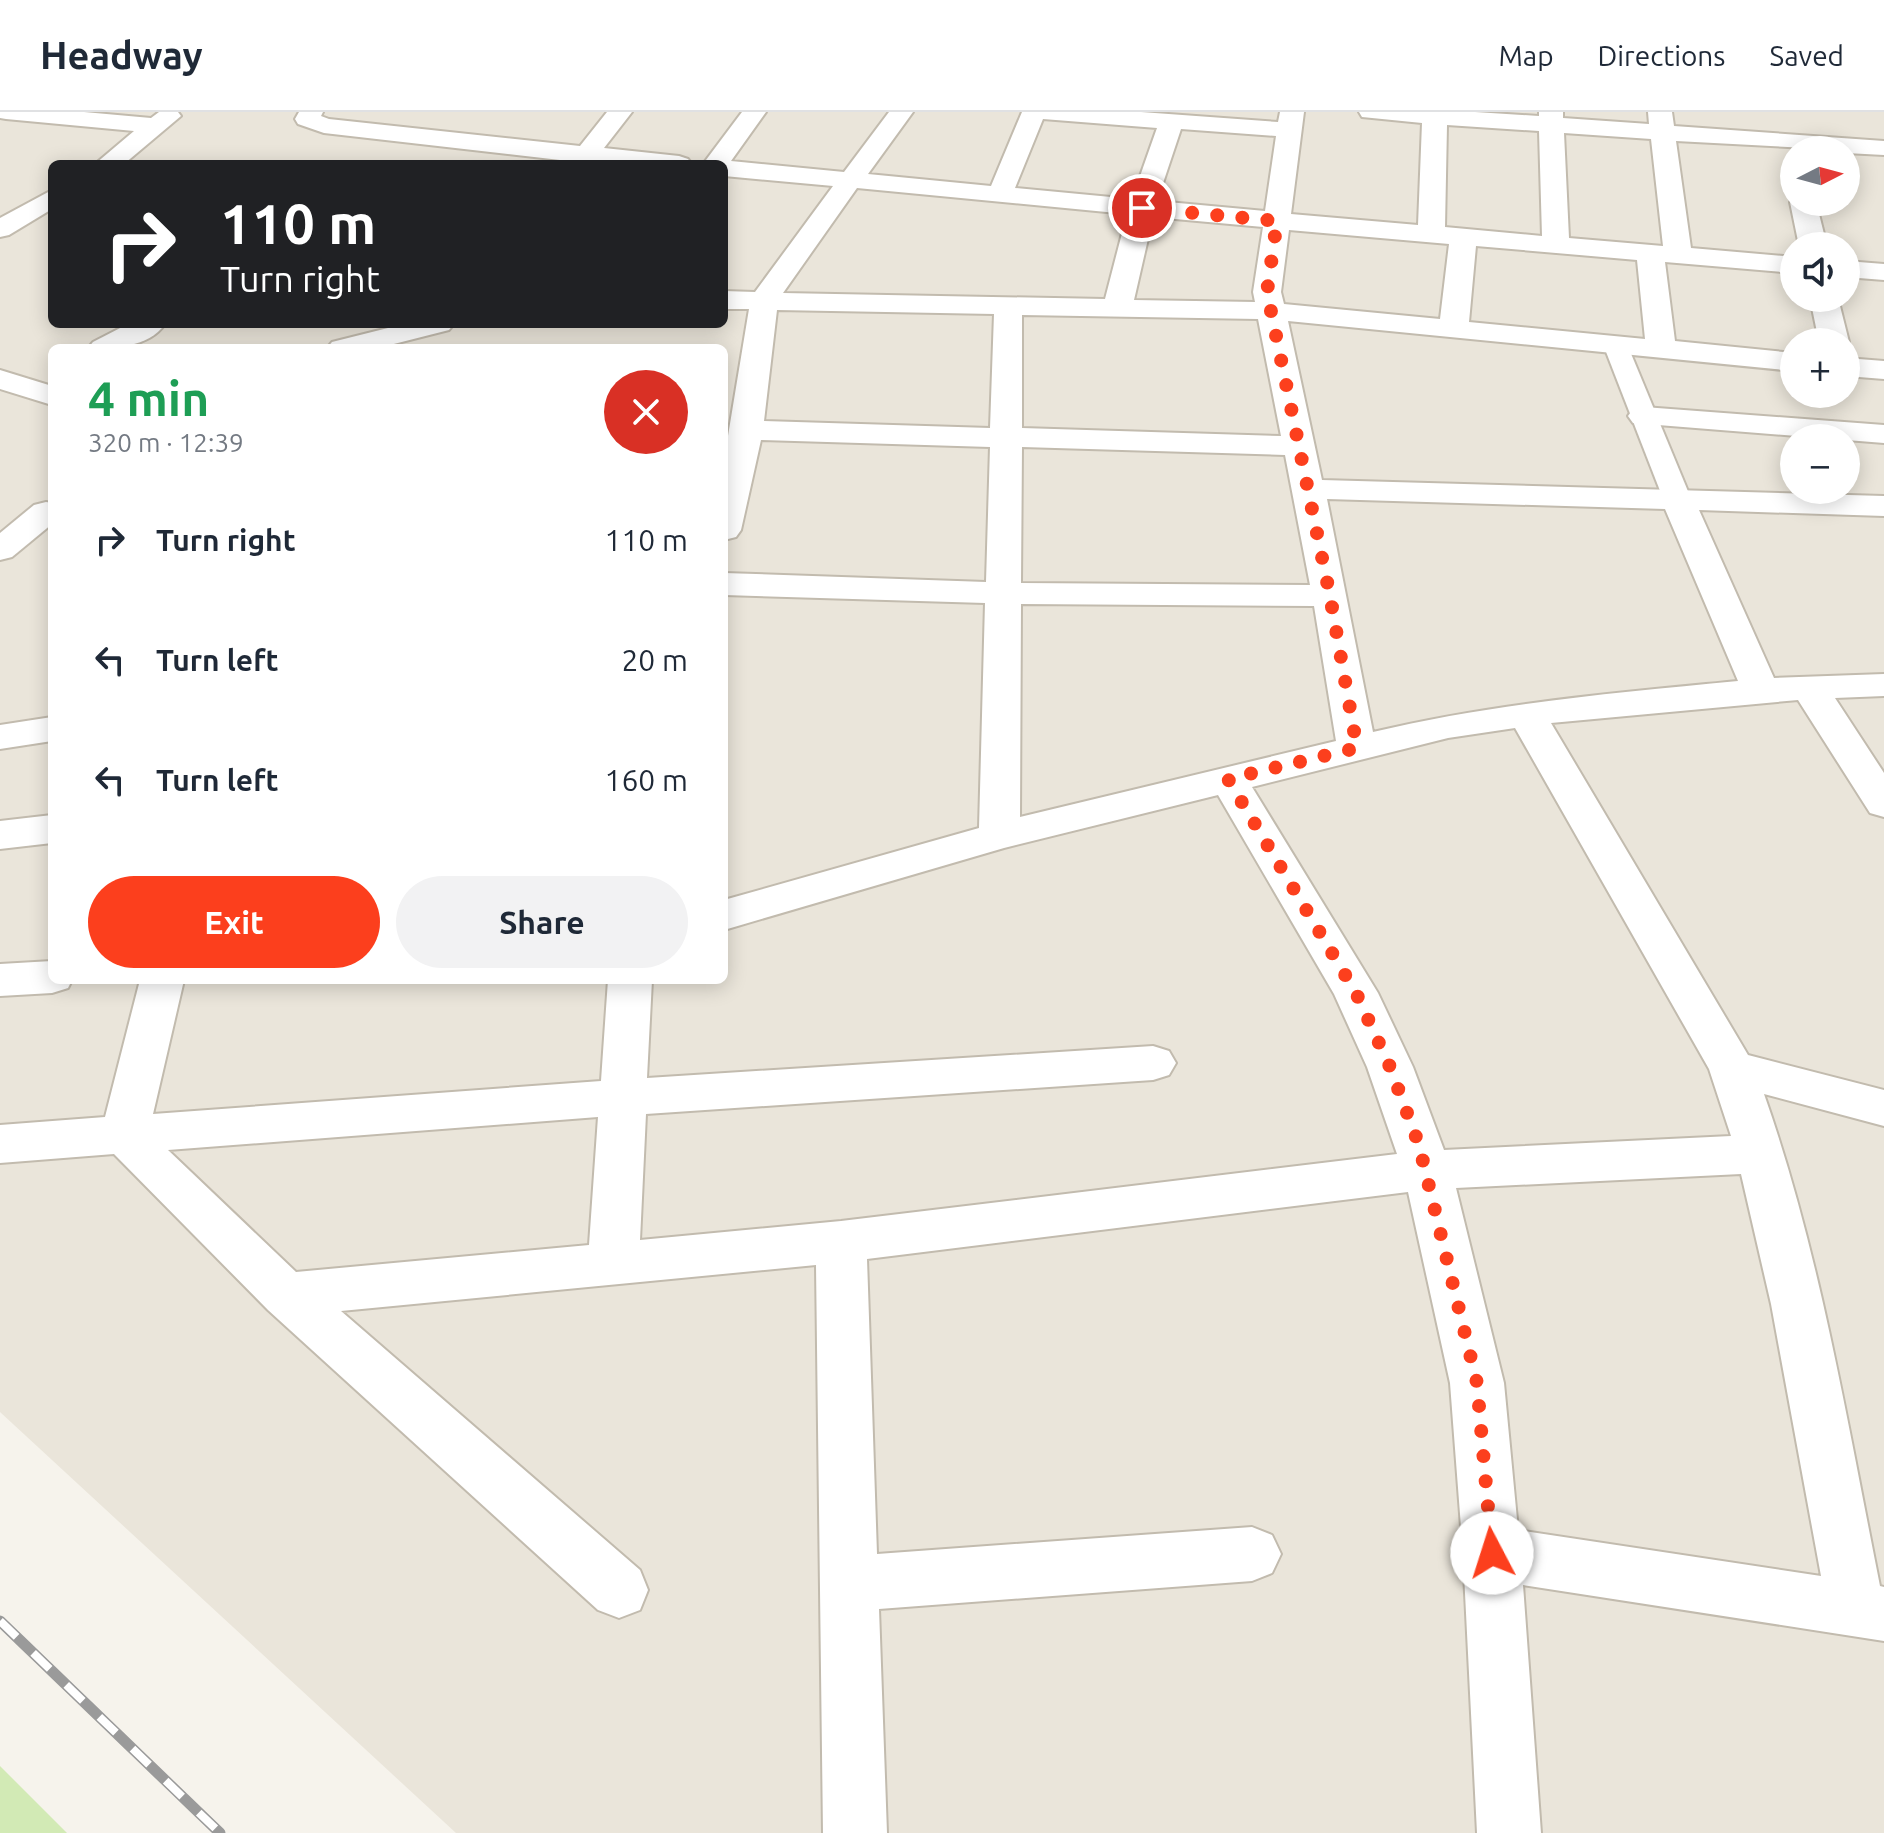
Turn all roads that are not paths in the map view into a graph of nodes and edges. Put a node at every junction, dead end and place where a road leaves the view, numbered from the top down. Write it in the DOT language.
graph roads {
  1 [pos="6,112"];
  2 [pos="311,112"];
  3 [pos="620,112"];
  4 [pos="754,112"];
  5 [pos="901,112"];
  6 [pos="1037,112"];
  7 [pos="1371,112"];
  8 [pos="1783,112"];
  9 [pos="1435,114"];
  10 [pos="1551,118"];
  11 [pos="164,119"];
  12 [pos="1291,121"];
  13 [pos="1171,122"];
  14 [pos="1660,122"];
  15 [pos="458,130"];
  16 [pos="1788,136"];
  17 [pos="1884,148"];
  18 [pos="1860,149"];
  19 [pos="1780,150"];
  20 [pos="586,155"];
  21 [pos="113,160"];
  22 [pos="427,160"];
  23 [pos="618,160"];
  24 [pos="719,160"];
  25 [pos="728,168"];
  26 [pos="849,180"];
  27 [pos="1000,194"];
  28 [pos="48,200"];
  29 [pos="1142,208"];
  30 [pos="12,214"];
  31 [pos="1277,221"];
  32 [pos="0,229"];
  33 [pos="1431,234"];
  34 [pos="1463,237"];
  35 [pos="1556,245"];
  36 [pos="1664,254"];
  37 [pos="1780,264"];
  38 [pos="1860,270"];
  39 [pos="1884,272"];
  40 [pos="728,300"];
  41 [pos="764,303"];
  42 [pos="1008,308"];
  43 [pos="1117,309"];
  44 [pos="1271,311"];
  45 [pos="142,328"];
  46 [pos="423,328"];
  47 [pos="1454,328"];
  48 [pos="111,344"];
  49 [pos="358,344"];
  50 [pos="1615,344"];
  51 [pos="1661,349"];
  52 [pos="1780,361"];
  53 [pos="1860,368"];
  54 [pos="1884,370"];
  55 [pos="48,376"];
  56 [pos="25,388"];
  57 [pos="1644,416"];
  58 [pos="747,430"];
  59 [pos="1884,434"];
  60 [pos="1006,437"];
  61 [pos="1299,446"];
  62 [pos="1308,489"];
  63 [pos="1678,501"];
  64 [pos="1884,506"];
  65 [pos="46,512"];
  66 [pos="728,513"];
  67 [pos="0,550"];
  68 [pos="728,584"];
  69 [pos="1003,593"];
  70 [pos="1330,596"];
  71 [pos="1884,685"];
  72 [pos="1808,686"];
  73 [pos="1761,690"];
  74 [pos="1526,714"];
  75 [pos="48,730"];
  76 [pos="0,737"];
  77 [pos="1357,748"];
  78 [pos="1228,779"];
  79 [pos="1884,804"];
  80 [pos="48,829"];
  81 [pos="0,835"];
  82 [pos="999,836"];
  83 [pos="728,914"];
  84 [pos="48,977"];
  85 [pos="0,980"];
  86 [pos="161,984"];
  87 [pos="630,984"];
  88 [pos="1153,1063"];
  89 [pos="1732,1068"];
  90 [pos="625,1097"];
  91 [pos="1884,1108"];
  92 [pos="125,1133"];
  93 [pos="0,1144"];
  94 [pos="1761,1154"];
  95 [pos="1427,1170"];
  96 [pos="841,1242"];
  97 [pos="613,1264"];
  98 [pos="286,1295"];
  99 [pos="1492,1553"];
  100 [pos="1252,1554"];
  101 [pos="849,1584"];
  102 [pos="619,1590"];
  103 [pos="1870,1612"];
  104 [pos="855,1833"];
  105 [pos="1509,1833"];
  1 -- 11 [label="street"];
  2 -- 15 [label="street"];
  3 -- 20 [label="street"];
  4 -- 24 [label="street"];
  5 -- 26 [label="street"];
  6 -- 13 [label="street"];
  6 -- 27 [label="street"];
  7 -- 9 [label="street"];
  8 -- 16 [label="street"];
  9 -- 10 [label="street"];
  9 -- 33 [label="street"];
  10 -- 14 [label="street"];
  10 -- 35 [label="street"];
  11 -- 21 [label="street"];
  12 -- 13 [label="street"];
  12 -- 31 [label="street"];
  13 -- 29 [label="street"];
  14 -- 19 [label="street"];
  14 -- 36 [label="street"];
  15 -- 20 [label="street"];
  15 -- 22 [label="street"];
  17 -- 18 [label="street"];
  20 -- 23 [label="street"];
  25 -- 26 [label="street"];
  26 -- 27 [label="street"];
  26 -- 41 [label="street"];
  27 -- 29 [label="street"];
  28 -- 30 [label="street"];
  29 -- 31 [label="street"];
  29 -- 43 [label="street"];
  30 -- 32 [label="street"];
  31 -- 33 [label="street"];
  31 -- 44 [label="street"];
  33 -- 34 [label="street"];
  34 -- 35 [label="street"];
  34 -- 47 [label="street"];
  35 -- 36 [label="street"];
  36 -- 37 [label="street"];
  36 -- 51 [label="street"];
  38 -- 39 [label="street"];
  40 -- 41 [label="street"];
  41 -- 42 [label="street"];
  41 -- 58 [label="street"];
  42 -- 43 [label="street"];
  42 -- 60 [label="street"];
  43 -- 44 [label="street"];
  44 -- 47 [label="street"];
  44 -- 61 [label="street"];
  45 -- 48 [label="street"];
  46 -- 49 [label="street"];
  47 -- 50 [label="street"];
  50 -- 51 [label="street"];
  50 -- 57 [label="lane"];
  51 -- 52 [label="street"];
  53 -- 54 [label="street"];
  55 -- 56 [label="street"];
  57 -- 59 [label="street"];
  57 -- 63 [label="lane"];
  58 -- 60 [label="street"];
  58 -- 66 [label="street"];
  60 -- 61 [label="street"];
  60 -- 69 [label="street"];
  61 -- 62 [label="street"];
  62 -- 63 [label="street"];
  62 -- 70 [label="street"];
  63 -- 64 [label="street"];
  63 -- 73 [label="street"];
  65 -- 67 [label="street"];
  68 -- 69 [label="street"];
  69 -- 70 [label="street"];
  69 -- 82 [label="street"];
  70 -- 77 [label="street"];
  71 -- 72 [label="street"];
  72 -- 73 [label="street"];
  72 -- 79 [label="street"];
  73 -- 74 [label="street"];
  74 -- 77 [label="street"];
  74 -- 89 [label="street"];
  75 -- 76 [label="street"];
  77 -- 78 [label="street"];
  78 -- 82 [label="street"];
  78 -- 95 [label="street"];
  80 -- 81 [label="street"];
  82 -- 83 [label="street"];
  84 -- 85 [label="street"];
  86 -- 92 [label="street"];
  87 -- 90 [label="street"];
  88 -- 90 [label="street"];
  89 -- 91 [label="street"];
  89 -- 94 [label="street"];
  90 -- 92 [label="street"];
  90 -- 97 [label="street"];
  92 -- 93 [label="street"];
  92 -- 98 [label="street"];
  94 -- 95 [label="street"];
  94 -- 103 [label="street"];
  95 -- 96 [label="street"];
  95 -- 99 [label="street"];
  96 -- 97 [label="street"];
  96 -- 101 [label="street"];
  97 -- 98 [label="street"];
  98 -- 102 [label="street"];
  99 -- 103 [label="street"];
  99 -- 105 [label="street"];
  100 -- 101 [label="street"];
  101 -- 104 [label="street"];
}
